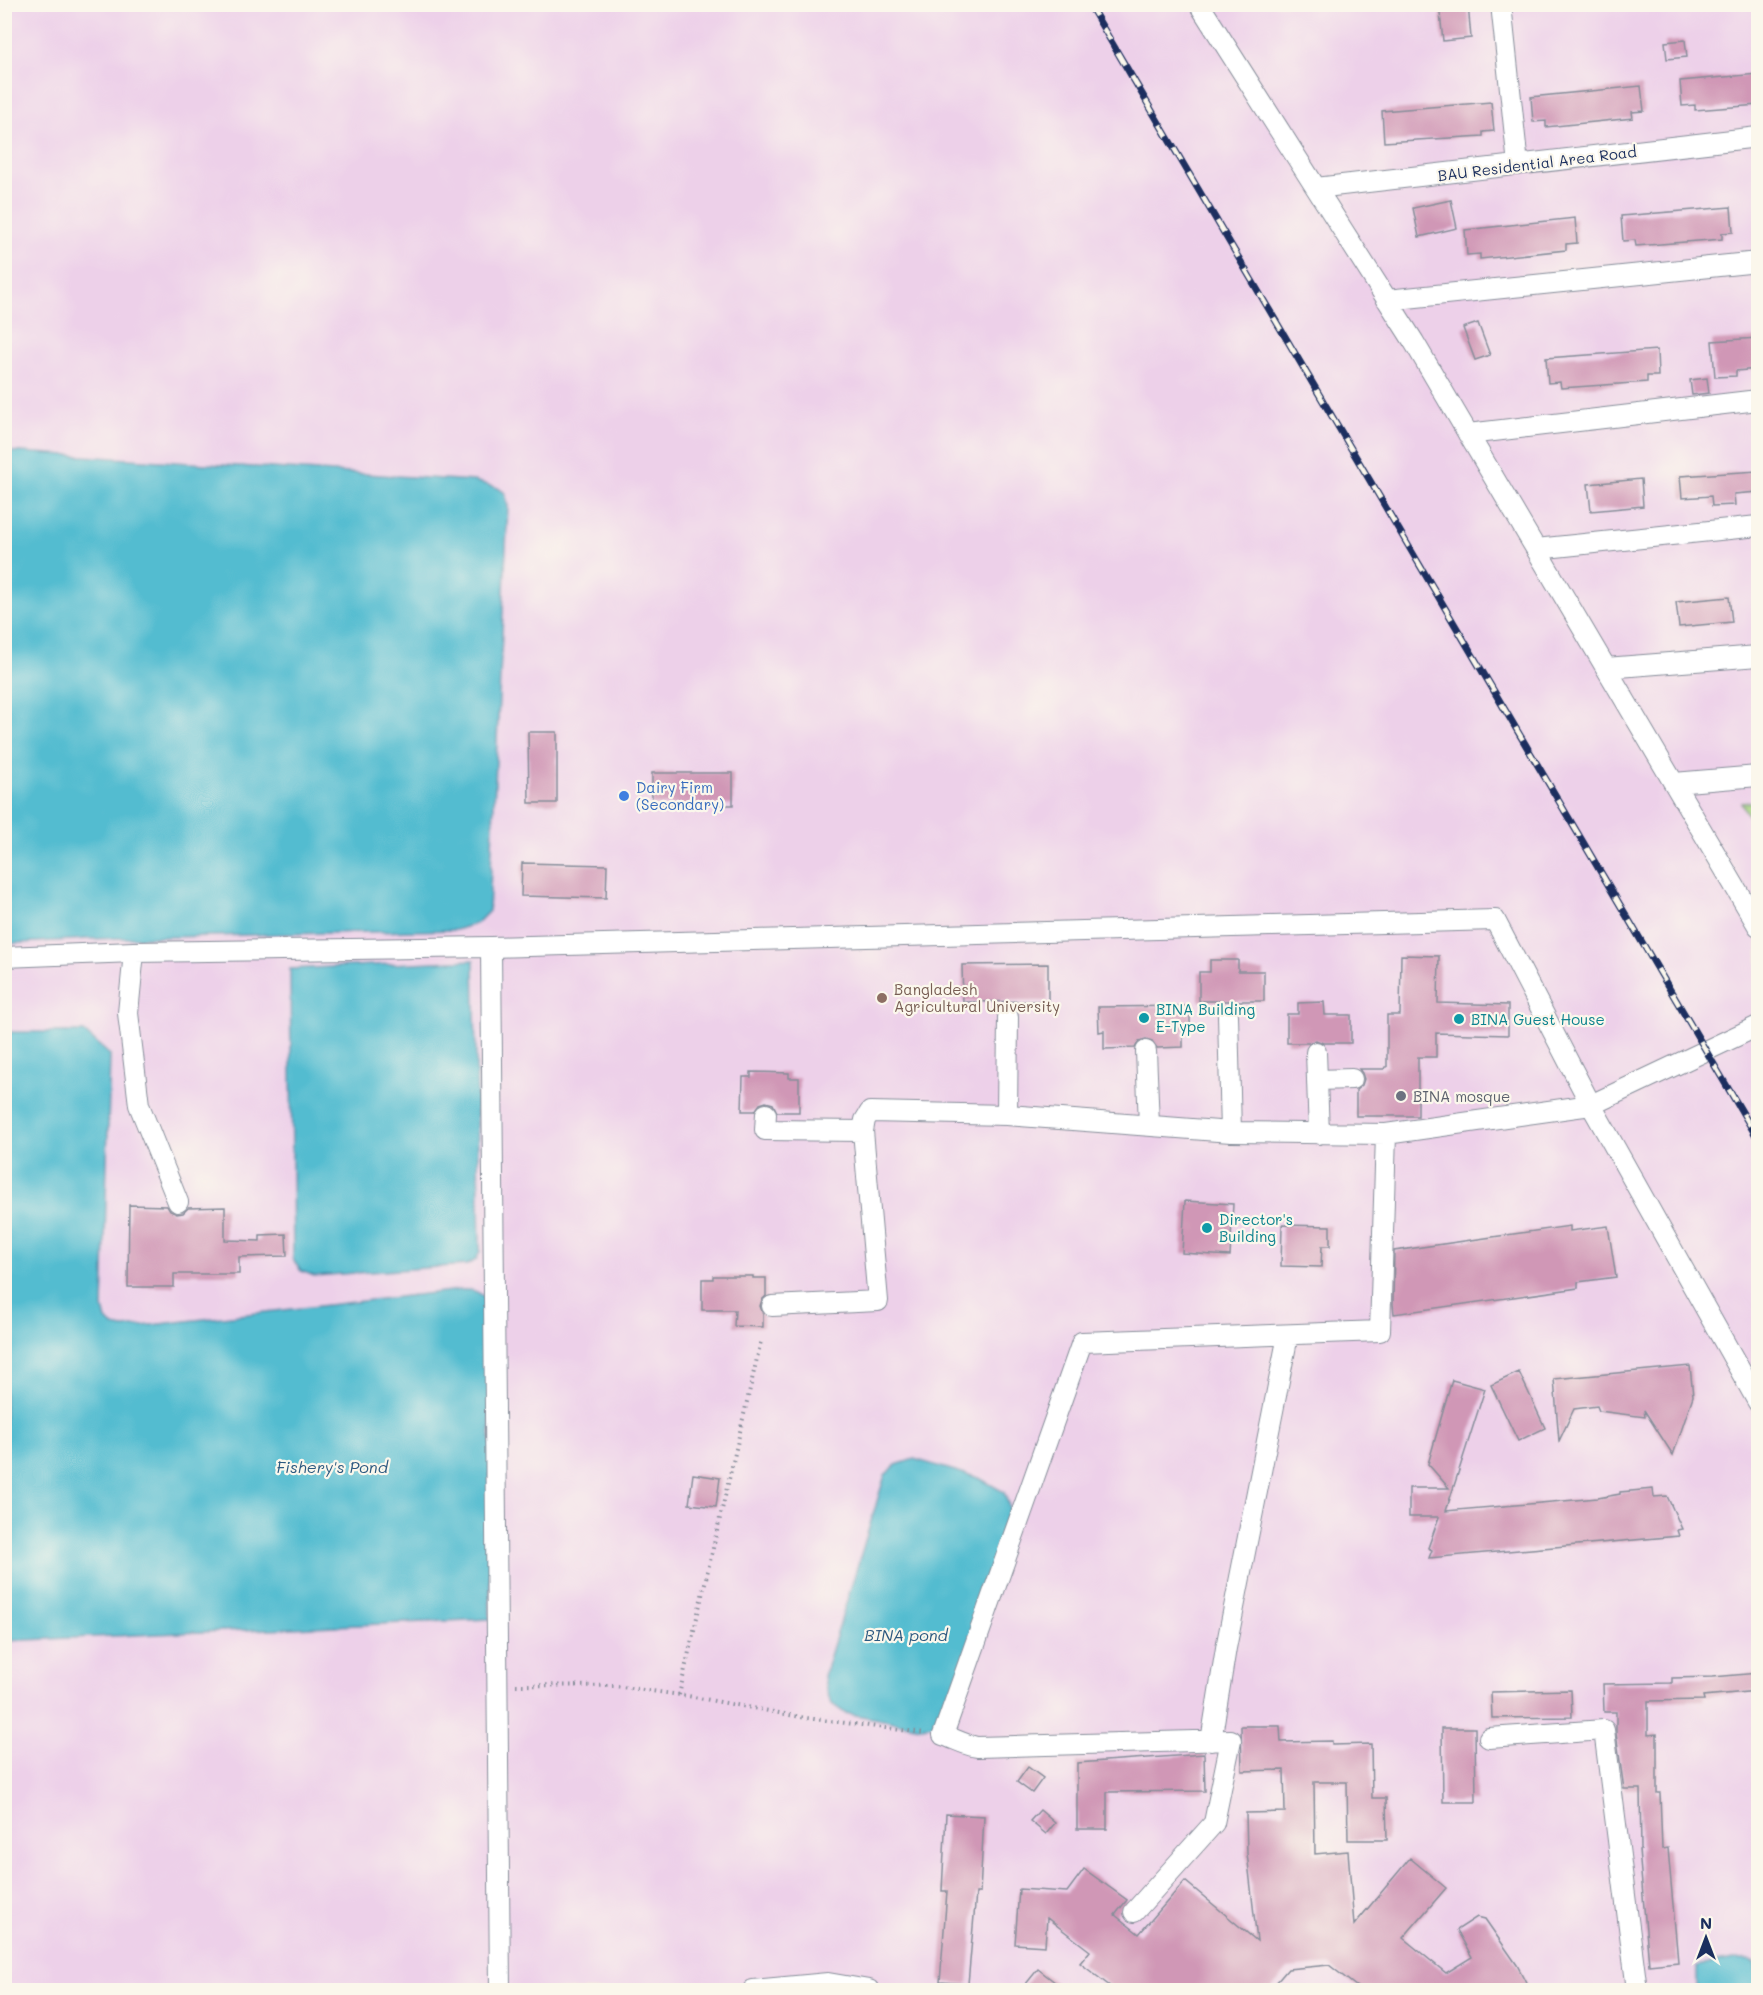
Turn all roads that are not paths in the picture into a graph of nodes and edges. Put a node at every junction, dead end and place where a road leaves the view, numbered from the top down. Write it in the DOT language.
graph roads {
  1 [pos="1198,4"];
  2 [pos="1501,4"];
  3 [pos="1758,137"];
  4 [pos="1518,165"];
  5 [pos="1316,188"];
  6 [pos="1758,262"];
  7 [pos="1387,300"];
  8 [pos="1758,400"];
  9 [pos="1468,434"];
  10 [pos="1758,526"];
  11 [pos="1536,549"];
  12 [pos="1758,656"];
  13 [pos="1606,668"];
  14 [pos="1758,776"];
  15 [pos="1674,783"];
  16 [pos="1758,926"];
  17 [pos="491,947"];
  18 [pos="134,952"];
  19 [pos="4,957"];
  20 [pos="1228,1015"];
  21 [pos="1008,1017"];
  22 [pos="1758,1026"];
  23 [pos="1146,1051"];
  24 [pos="1316,1052"];
  25 [pos="1352,1079"];
  26 [pos="1317,1080"];
  27 [pos="1591,1105"];
  28 [pos="766,1114"];
  29 [pos="1007,1116"];
  30 [pos="1149,1125"];
  31 [pos="863,1131"];
  32 [pos="1231,1132"];
  33 [pos="1319,1134"];
  34 [pos="1386,1134"];
  35 [pos="178,1202"];
  36 [pos="772,1306"];
  37 [pos="1288,1335"];
  38 [pos="1758,1402"];
  39 [pos="1489,1738"];
  40 [pos="1210,1741"];
  41 [pos="1134,1912"];
  42 [pos="828,1987"];
  43 [pos="500,1990"];
  44 [pos="753,1990"];
  45 [pos="869,1990"];
  46 [pos="1637,1990"];
  1 -- 5 [label="street"];
  2 -- 4 [label="street"];
  3 -- 4 [label="street, BAU Residential Area Road"];
  4 -- 5 [label="street, BAU Residential Area Road"];
  5 -- 7 [label="street"];
  6 -- 7 [label="street"];
  7 -- 9 [label="street"];
  8 -- 9 [label="street"];
  9 -- 11 [label="street"];
  10 -- 11 [label="street"];
  11 -- 13 [label="street"];
  12 -- 13 [label="street"];
  13 -- 15 [label="street"];
  14 -- 15 [label="street"];
  15 -- 16 [label="street"];
  17 -- 18 [label="street"];
  17 -- 27 [label="street"];
  17 -- 43 [label="street"];
  18 -- 19 [label="street"];
  18 -- 35 [label="street"];
  20 -- 32 [label="street"];
  21 -- 29 [label="street"];
  22 -- 27 [label="street"];
  23 -- 30 [label="street"];
  24 -- 26 [label="street"];
  25 -- 26 [label="street"];
  26 -- 33 [label="street"];
  27 -- 34 [label="street"];
  27 -- 38 [label="street"];
  28 -- 31 [label="street"];
  29 -- 30 [label="street"];
  29 -- 31 [label="street"];
  30 -- 32 [label="street"];
  31 -- 36 [label="street"];
  32 -- 33 [label="street"];
  33 -- 34 [label="street"];
  34 -- 37 [label="street"];
  37 -- 40 [label="street"];
  37 -- 40 [label="street"];
  39 -- 46 [label="street"];
  40 -- 41 [label="street"];
  42 -- 44 [label="street"];
  42 -- 45 [label="street"];
}
